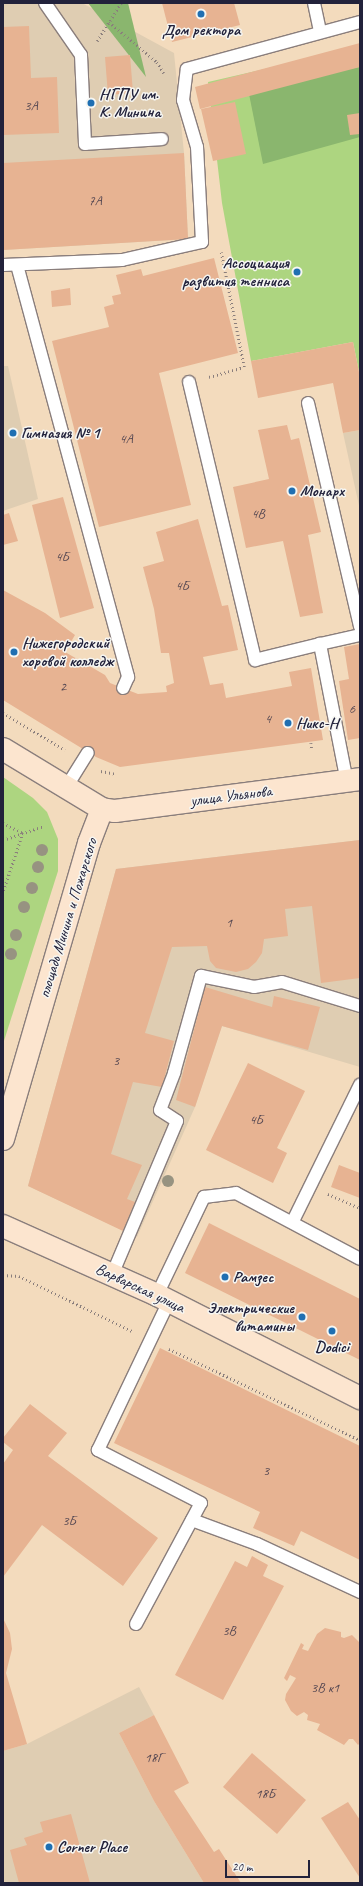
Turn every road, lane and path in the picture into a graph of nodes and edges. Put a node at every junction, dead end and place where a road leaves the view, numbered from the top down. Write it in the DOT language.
graph roads {
  1 [pos="45,3"];
  2 [pos="121,3"];
  3 [pos="314,3"];
  4 [pos="109,22"];
  5 [pos="360,22"];
  6 [pos="320,31"];
  7 [pos="81,55"];
  8 [pos="183,100"];
  9 [pos="162,140"];
  10 [pos="202,242"];
  11 [pos="17,264"];
  12 [pos="3,265"];
  13 [pos="189,382"];
  14 [pos="308,403"];
  15 [pos="360,628"];
  16 [pos="360,635"];
  17 [pos="320,644"];
  18 [pos="123,688"];
  19 [pos="3,713"];
  20 [pos="311,744"];
  21 [pos="3,749"];
  22 [pos="312,750"];
  23 [pos="85,757"];
  24 [pos="116,774"];
  25 [pos="354,780"];
  26 [pos="67,786"];
  27 [pos="102,809"];
  28 [pos="3,823"];
  29 [pos="44,826"];
  30 [pos="23,833"];
  31 [pos="3,840"];
  32 [pos="3,893"];
  33 [pos="360,1006"];
  34 [pos="360,1086"];
  35 [pos="3,1139"];
  36 [pos="311,1187"];
  37 [pos="360,1208"];
  38 [pos="293,1221"];
  39 [pos="3,1226"];
  40 [pos="360,1259"];
  41 [pos="3,1275"];
  42 [pos="112,1275"];
  43 [pos="163,1298"];
  44 [pos="150,1340"];
  45 [pos="360,1398"];
  46 [pos="360,1440"];
  47 [pos="192,1520"];
  48 [pos="360,1592"];
  49 [pos="136,1624"];
  1 -- 7 [label="lane"];
  2 -- 4 [label="path"];
  3 -- 6 [label="lane"];
  4 -- 7 [label="path"];
  4 -- 8 [label="path"];
  5 -- 6 [label="lane"];
  6 -- 8 [label="lane"];
  7 -- 9 [label="lane"];
  8 -- 10 [label="lane"];
  10 -- 11 [label="lane"];
  10 -- 13 [label="path"];
  11 -- 12 [label="lane"];
  11 -- 18 [label="lane"];
  13 -- 17 [label="lane"];
  14 -- 15 [label="lane"];
  16 -- 17 [label="lane"];
  17 -- 25 [label="lane"];
  19 -- 23 [label="path"];
  20 -- 22 [label="path"];
  21 -- 26 [label="street"];
  23 -- 24 [label="path"];
  23 -- 26 [label="lane"];
  25 -- 27 [label="street, улица Ульянова"];
  26 -- 27 [label="street"];
  27 -- 35 [label="street, площадь Минина и Пожарского"];
  28 -- 30 [label="path"];
  29 -- 30 [label="path"];
  30 -- 31 [label="path"];
  30 -- 32 [label="path"];
  33 -- 42 [label="lane"];
  34 -- 36 [label="lane"];
  36 -- 37 [label="path"];
  36 -- 38 [label="lane"];
  38 -- 40 [label="lane"];
  38 -- 43 [label="lane"];
  39 -- 42 [label="street, Варварская улица"];
  41 -- 44 [label="path"];
  42 -- 43 [label="street, Варварская улица"];
  43 -- 44 [label="lane"];
  43 -- 45 [label="street, Варварская улица"];
  44 -- 46 [label="path"];
  44 -- 47 [label="lane"];
  47 -- 48 [label="lane"];
  47 -- 49 [label="lane"];
}
